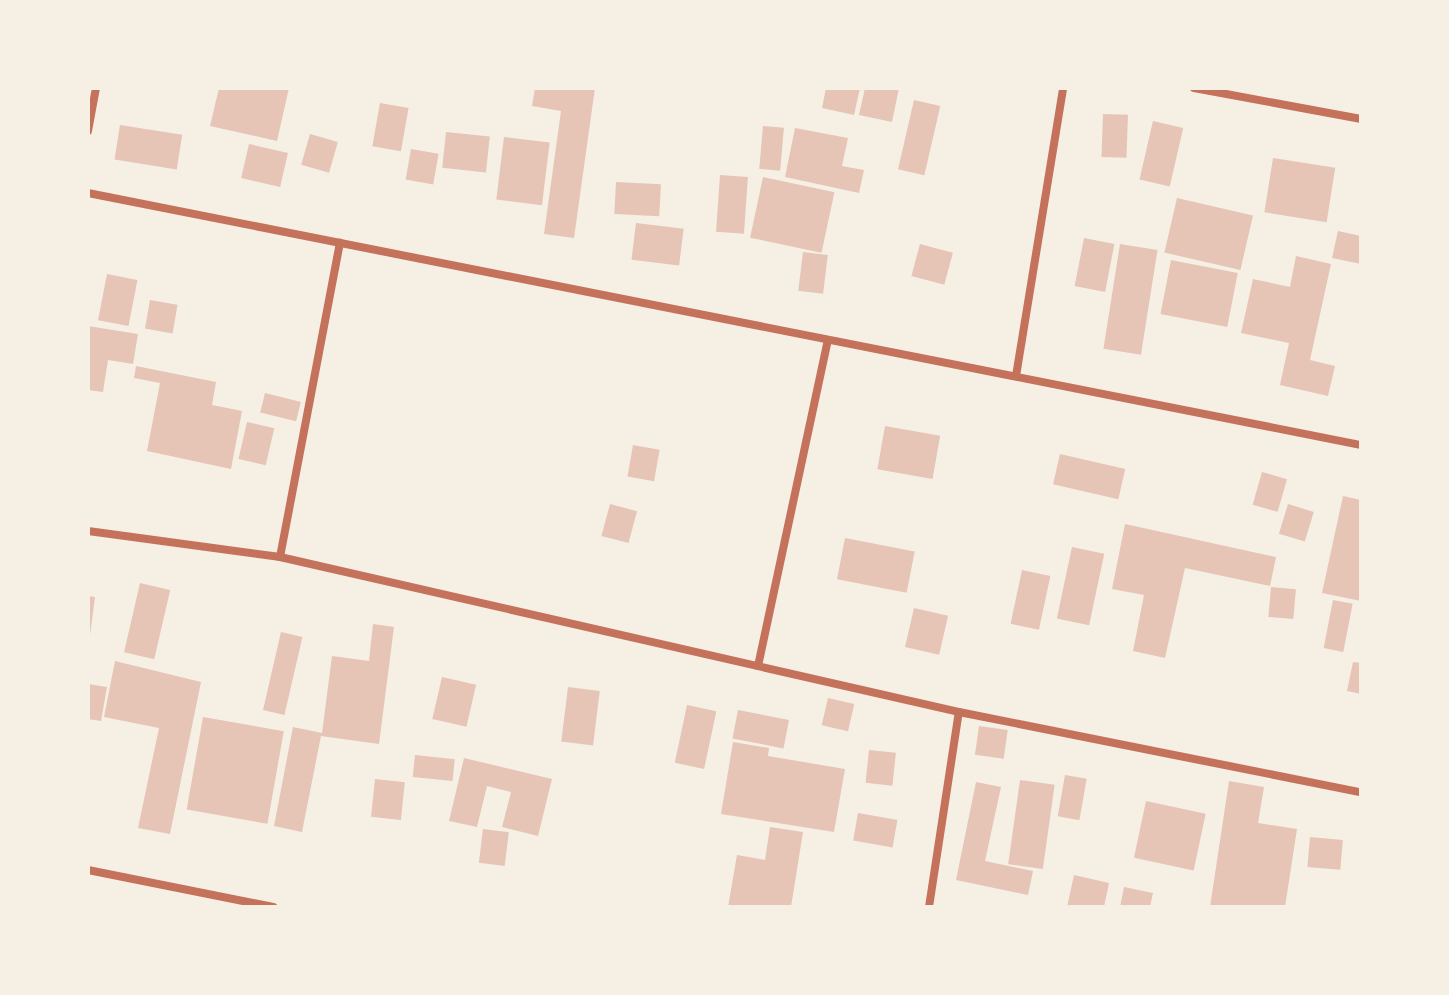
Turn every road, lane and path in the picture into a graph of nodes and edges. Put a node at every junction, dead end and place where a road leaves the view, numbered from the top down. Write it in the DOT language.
graph roads {
  1 [pos="96,88"];
  2 [pos="1063,88"];
  3 [pos="1194,88"];
  4 [pos="1361,119"];
  5 [pos="88,131"];
  6 [pos="88,193"];
  7 [pos="340,243"];
  8 [pos="828,340"];
  9 [pos="1016,376"];
  10 [pos="1361,445"];
  11 [pos="88,531"];
  12 [pos="280,557"];
  13 [pos="758,666"];
  14 [pos="959,712"];
  15 [pos="1361,792"];
  16 [pos="88,870"];
  17 [pos="229,903"];
  18 [pos="273,907"];
  19 [pos="929,907"];
  1 -- 5 [label="street"];
  2 -- 9 [label="street"];
  3 -- 4 [label="street"];
  6 -- 7 [label="street"];
  7 -- 8 [label="street"];
  7 -- 12 [label="street"];
  8 -- 9 [label="street"];
  8 -- 13 [label="street"];
  9 -- 10 [label="street"];
  11 -- 12 [label="street"];
  12 -- 13 [label="street"];
  13 -- 14 [label="street"];
  14 -- 15 [label="street"];
  14 -- 19 [label="street"];
  16 -- 17 [label="street"];
  17 -- 18 [label="street"];
}
